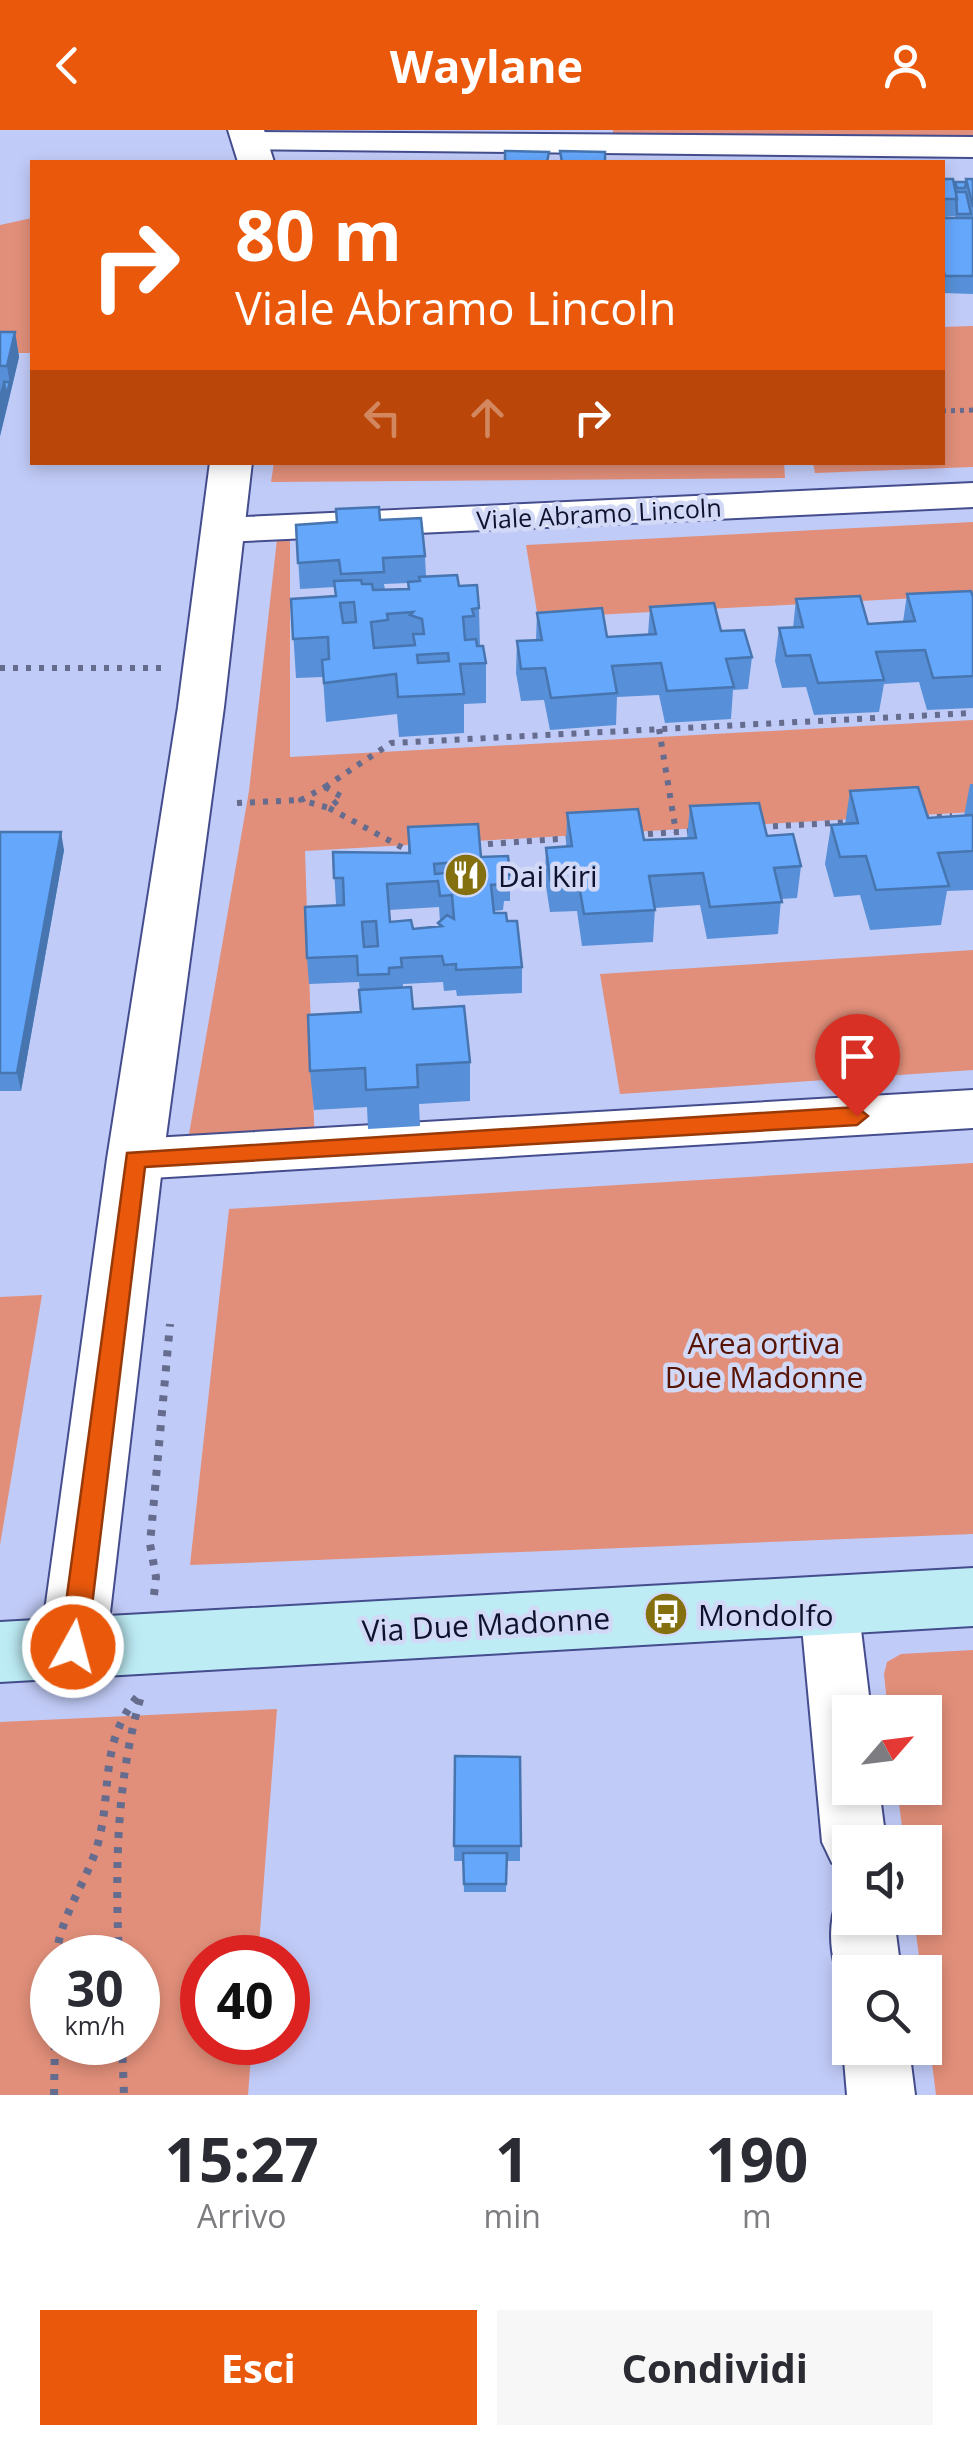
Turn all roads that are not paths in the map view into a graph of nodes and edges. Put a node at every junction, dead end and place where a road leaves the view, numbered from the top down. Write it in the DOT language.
graph roads {
  1 [pos="251,145"];
  2 [pos="973,147"];
  3 [pos="231,465"];
  4 [pos="973,494"];
  5 [pos="224,530"];
  6 [pos="973,1109"];
  7 [pos="135,1159"];
  8 [pos="973,1597"];
  9 [pos="828,1605"];
  10 [pos="73,1647"];
  11 [pos="0,1652"];
  12 [pos="852,1825"];
  13 [pos="878,2065"];
  14 [pos="881,2095"];
  1 -- 2 [label="street"];
  3 -- 5 [label="street"];
  4 -- 5 [label="street, Viale Abramo Lincoln"];
  5 -- 7 [label="street"];
  6 -- 7 [label="street"];
  7 -- 10 [label="street"];
  8 -- 9 [label="main road, Via Due Madonne"];
  9 -- 10 [label="main road, Via Due Madonne"];
  9 -- 12 [label="street"];
  10 -- 11 [label="main road, Via Due Madonne"];
  13 -- 14 [label="street"];
}
